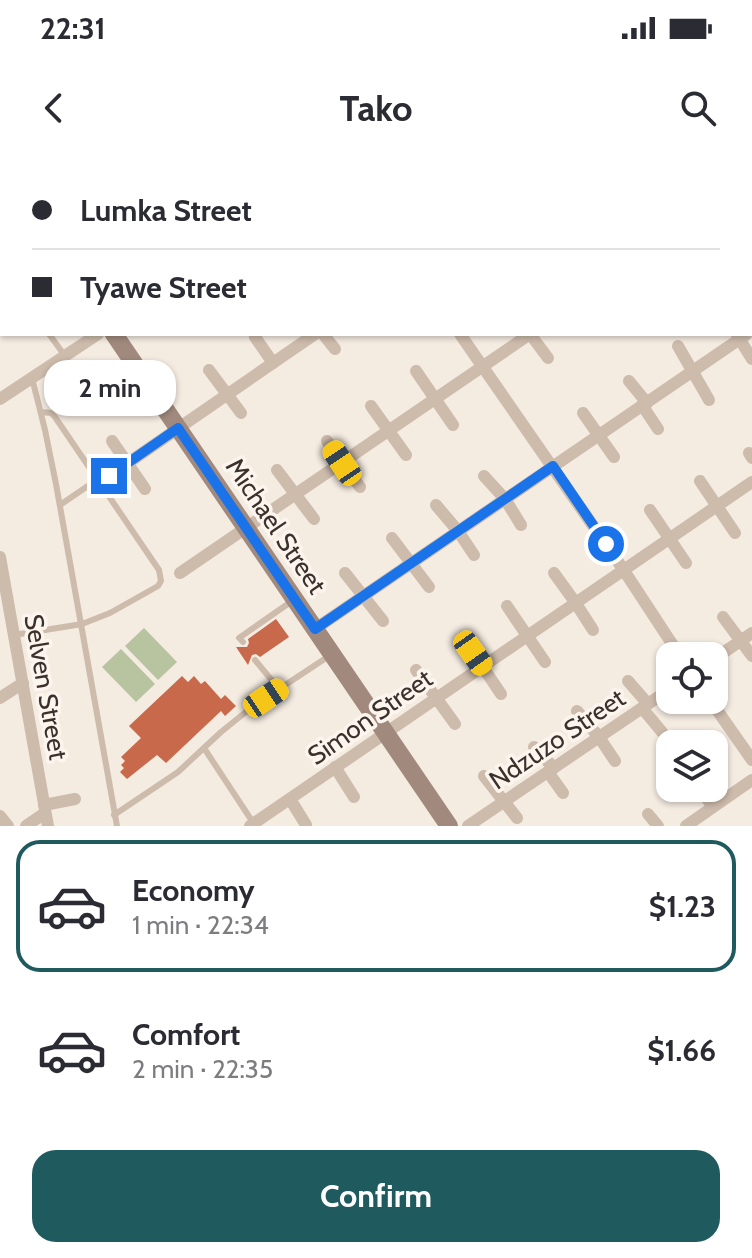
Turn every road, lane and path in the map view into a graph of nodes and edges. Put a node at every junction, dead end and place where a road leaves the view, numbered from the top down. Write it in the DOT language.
graph roads {
  1 [pos="50,336"];
  2 [pos="95,336"];
  3 [pos="115,336"];
  4 [pos="312,336"];
  5 [pos="325,336"];
  6 [pos="461,336"];
  7 [pos="527,336"];
  8 [pos="532,336"];
  9 [pos="742,336"];
  10 [pos="746,336"];
  11 [pos="255,337"];
  12 [pos="678,346"];
  13 [pos="335,349"];
  14 [pos="65,356"];
  15 [pos="548,358"];
  16 [pos="752,359"];
  17 [pos="273,363"];
  18 [pos="482,366"];
  19 [pos="209,370"];
  20 [pos="416,371"];
  21 [pos="693,371"];
  22 [pos="32,378"];
  23 [pos="629,381"];
  24 [pos="227,394"];
  25 [pos="0,399"];
  26 [pos="435,399"];
  27 [pos="709,400"];
  28 [pos="644,404"];
  29 [pos="371,406"];
  30 [pos="41,412"];
  31 [pos="241,413"];
  32 [pos="583,413"];
  33 [pos="453,425"];
  34 [pos="178,428"];
  35 [pos="658,429"];
  36 [pos="389,431"];
  37 [pos="599,435"];
  38 [pos="112,441"];
  39 [pos="327,441"];
  40 [pos="406,455"];
  41 [pos="614,457"];
  42 [pos="128,463"];
  43 [pos="342,463"];
  44 [pos="553,466"];
  45 [pos="277,470"];
  46 [pos="484,476"];
  47 [pos="104,477"];
  48 [pos="700,481"];
  49 [pos="752,482"];
  50 [pos="360,487"];
  51 [pos="145,489"];
  52 [pos="295,495"];
  53 [pos="505,499"];
  54 [pos="60,505"];
  55 [pos="436,505"];
  56 [pos="717,506"];
  57 [pos="650,510"];
  58 [pos="314,519"];
  59 [pos="521,525"];
  60 [pos="246,529"];
  61 [pos="458,531"];
  62 [pos="735,533"];
  63 [pos="392,538"];
  64 [pos="670,538"];
  65 [pos="474,555"];
  66 [pos="0,557"];
  67 [pos="412,563"];
  68 [pos="686,563"];
  69 [pos="623,569"];
  70 [pos="180,573"];
  71 [pos="345,573"];
  72 [pos="554,573"];
  73 [pos="429,587"];
  74 [pos="363,597"];
  75 [pos="295,599"];
  76 [pos="575,602"];
  77 [pos="507,606"];
  78 [pos="723,617"];
  79 [pos="383,621"];
  80 [pos="82,624"];
  81 [pos="315,629"];
  82 [pos="593,630"];
  83 [pos="752,633"];
  84 [pos="14,635"];
  85 [pos="527,636"];
  86 [pos="464,639"];
  87 [pos="241,640"];
  88 [pos="740,641"];
  89 [pos="671,642"];
  90 [pos="728,649"];
  91 [pos="332,654"];
  92 [pos="752,656"];
  93 [pos="255,660"];
  94 [pos="545,662"];
  95 [pos="482,666"];
  96 [pos="416,670"];
  97 [pos="628,681"];
  98 [pos="23,683"];
  99 [pos="279,689"];
  100 [pos="501,694"];
  101 [pos="437,697"];
  102 [pos="0,698"];
  103 [pos="656,699"];
  104 [pos="645,706"];
  105 [pos="577,711"];
  106 [pos="720,714"];
  107 [pos="455,724"];
  108 [pos="661,730"];
  109 [pos="386,733"];
  110 [pos="599,737"];
  111 [pos="534,747"];
  112 [pos="204,748"];
  113 [pos="752,760"];
  114 [pos="615,761"];
  115 [pos="335,767"];
  116 [pos="551,770"];
  117 [pos="484,776"];
  118 [pos="752,780"];
  119 [pos="563,793"];
  120 [pos="354,797"];
  121 [pos="75,799"];
  122 [pos="290,799"];
  123 [pos="504,802"];
  124 [pos="709,802"];
  125 [pos="713,807"];
  126 [pos="648,814"];
  127 [pos="46,815"];
  128 [pos="114,815"];
  129 [pos="0,816"];
  130 [pos="517,818"];
  131 [pos="252,825"];
  132 [pos="306,825"];
  133 [pos="8,826"];
  134 [pos="26,826"];
  135 [pos="117,826"];
  136 [pos="449,826"];
  137 [pos="468,826"];
  138 [pos="658,826"];
  139 [pos="686,826"];
  1 -- 14 [label="lane"];
  2 -- 14 [label="street"];
  3 -- 34 [label="street, Michael Street"];
  4 -- 17 [label="street"];
  5 -- 13 [label="street"];
  6 -- 18 [label="street"];
  7 -- 18 [label="street"];
  8 -- 15 [label="street"];
  9 -- 21 [label="street"];
  10 -- 16 [label="street"];
  11 -- 17 [label="street"];
  12 -- 21 [label="street"];
  14 -- 22 [label="street"];
  17 -- 24 [label="street"];
  18 -- 26 [label="street"];
  18 -- 44 [label="street"];
  19 -- 24 [label="street"];
  20 -- 26 [label="street"];
  21 -- 27 [label="street"];
  21 -- 28 [label="street"];
  22 -- 25 [label="street"];
  22 -- 30 [label="lane"];
  23 -- 28 [label="street"];
  24 -- 31 [label="street"];
  24 -- 34 [label="street"];
  26 -- 33 [label="street"];
  26 -- 36 [label="street"];
  28 -- 35 [label="street"];
  28 -- 37 [label="street"];
  29 -- 36 [label="street"];
  30 -- 47 [label="lane"];
  30 -- 54 [label="lane"];
  32 -- 37 [label="street"];
  34 -- 42 [label="street"];
  34 -- 60 [label="street, Michael Street"];
  36 -- 40 [label="street"];
  36 -- 43 [label="street"];
  37 -- 41 [label="street"];
  37 -- 44 [label="street"];
  38 -- 42 [label="street"];
  39 -- 43 [label="street"];
  42 -- 47 [label="street"];
  42 -- 51 [label="street"];
  43 -- 50 [label="street"];
  43 -- 52 [label="street"];
  44 -- 53 [label="street"];
  44 -- 69 [label="street"];
  45 -- 52 [label="street"];
  46 -- 53 [label="street"];
  47 -- 54 [label="lane"];
  47 -- 80 [label="lane"];
  48 -- 56 [label="street"];
  49 -- 56 [label="street, Simon Street"];
  52 -- 58 [label="street"];
  52 -- 60 [label="street"];
  53 -- 59 [label="street"];
  53 -- 61 [label="street"];
  54 -- 80 [label="lane"];
  55 -- 61 [label="street"];
  56 -- 62 [label="street"];
  56 -- 64 [label="street, Simon Street"];
  57 -- 64 [label="street"];
  60 -- 70 [label="street"];
  60 -- 75 [label="street, Michael Street"];
  61 -- 65 [label="street"];
  61 -- 67 [label="street"];
  63 -- 67 [label="street"];
  64 -- 68 [label="street"];
  64 -- 69 [label="street, Simon Street"];
  66 -- 84 [label="street, Selven Street"];
  67 -- 73 [label="street"];
  67 -- 74 [label="street"];
  69 -- 76 [label="street, Simon Street"];
  69 -- 89 [label="street"];
  71 -- 74 [label="street"];
  72 -- 76 [label="street"];
  74 -- 79 [label="street"];
  74 -- 81 [label="street"];
  75 -- 81 [label="street, Michael Street"];
  75 -- 87 [label="lane"];
  76 -- 82 [label="street"];
  76 -- 85 [label="street, Simon Street"];
  77 -- 85 [label="street"];
  78 -- 88 [label="street"];
  80 -- 84 [label="lane"];
  80 -- 128 [label="lane"];
  81 -- 91 [label="street, Michael Street"];
  83 -- 88 [label="street"];
  84 -- 98 [label="street, Selven Street"];
  85 -- 94 [label="street"];
  85 -- 95 [label="street, Simon Street"];
  86 -- 95 [label="street"];
  88 -- 90 [label="street"];
  88 -- 92 [label="street"];
  91 -- 99 [label="lane"];
  91 -- 109 [label="street, Michael Street"];
  93 -- 99 [label="lane"];
  95 -- 100 [label="street"];
  95 -- 101 [label="street, Simon Street"];
  96 -- 101 [label="street"];
  97 -- 104 [label="street"];
  98 -- 102 [label="street"];
  98 -- 127 [label="street, Selven Street"];
  99 -- 112 [label="lane"];
  101 -- 107 [label="street"];
  101 -- 109 [label="street, Simon Street"];
  103 -- 104 [label="street, Ndzuzo Street"];
  104 -- 108 [label="street"];
  104 -- 110 [label="street, Ndzuzo Street"];
  105 -- 110 [label="street"];
  106 -- 113 [label="street"];
  109 -- 115 [label="street, Simon Street"];
  109 -- 136 [label="street, Michael Street"];
  110 -- 114 [label="street"];
  110 -- 116 [label="street, Ndzuzo Street"];
  111 -- 116 [label="street"];
  112 -- 128 [label="lane"];
  112 -- 131 [label="lane"];
  115 -- 120 [label="street"];
  115 -- 122 [label="street, Simon Street"];
  116 -- 119 [label="street"];
  116 -- 123 [label="street, Ndzuzo Street"];
  117 -- 123 [label="street"];
  118 -- 125 [label="street"];
  121 -- 127 [label="street"];
  122 -- 131 [label="street, Simon Street"];
  122 -- 132 [label="street"];
  123 -- 130 [label="street"];
  123 -- 137 [label="street, Ndzuzo Street"];
  124 -- 125 [label="street"];
  125 -- 139 [label="street"];
  126 -- 138 [label="street"];
  127 -- 134 [label="street"];
  128 -- 135 [label="lane"];
  129 -- 133 [label="street"];
}
